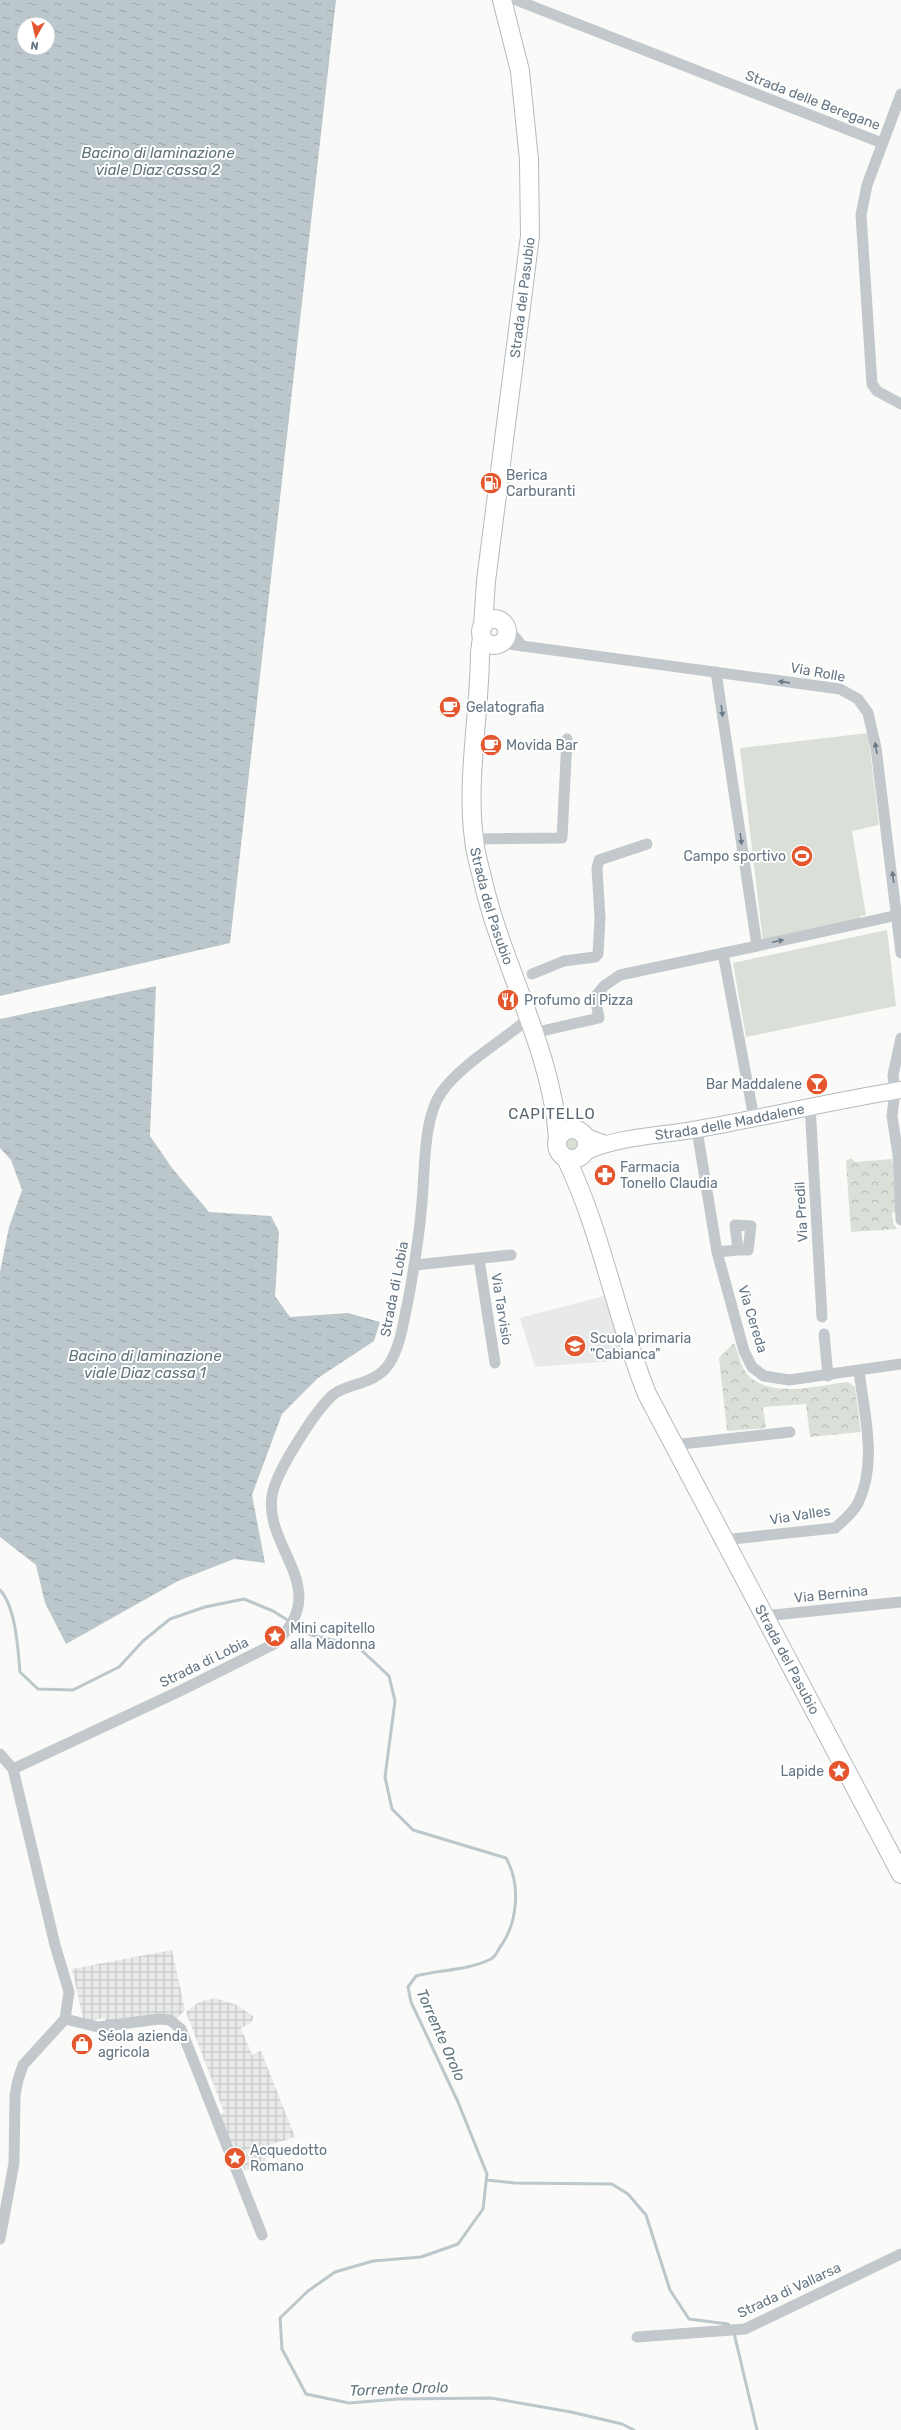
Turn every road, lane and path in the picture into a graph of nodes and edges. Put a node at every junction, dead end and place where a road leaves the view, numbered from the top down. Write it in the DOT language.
graph roads {
  1 [pos="502,0"];
  2 [pos="516,0"];
  3 [pos="901,94"];
  4 [pos="882,143"];
  5 [pos="901,404"];
  6 [pos="495,633"];
  7 [pos="522,646"];
  8 [pos="716,672"];
  9 [pos="567,739"];
  10 [pos="474,839"];
  11 [pos="647,844"];
  12 [pos="898,915"];
  13 [pos="757,946"];
  14 [pos="723,953"];
  15 [pos="901,953"];
  16 [pos="523,977"];
  17 [pos="530,1026"];
  18 [pos="901,1038"];
  19 [pos="542,1062"];
  20 [pos="898,1090"];
  21 [pos="810,1105"];
  22 [pos="754,1118"];
  23 [pos="697,1130"];
  24 [pos="579,1146"];
  25 [pos="901,1220"];
  26 [pos="738,1250"];
  27 [pos="717,1252"];
  28 [pos="511,1255"];
  29 [pos="479,1259"];
  30 [pos="415,1265"];
  31 [pos="822,1317"];
  32 [pos="824,1334"];
  33 [pos="495,1363"];
  34 [pos="901,1364"];
  35 [pos="859,1371"];
  36 [pos="828,1376"];
  37 [pos="790,1432"];
  38 [pos="673,1445"];
  39 [pos="723,1540"];
  40 [pos="901,1602"];
  41 [pos="764,1616"];
  42 [pos="0,1754"];
  43 [pos="13,1769"];
  44 [pos="897,1854"];
  45 [pos="901,1874"];
  46 [pos="65,2020"];
  47 [pos="262,2235"];
  48 [pos="0,2239"];
  49 [pos="901,2254"];
  50 [pos="637,2338"];
  1 -- 6 [label="main road, Strada del Pasubio"];
  2 -- 4 [label="street, Strada delle Beregane"];
  3 -- 4 [label="street"];
  4 -- 5 [label="street, Strada delle Beregane"];
  6 -- 7 [label="street, Via Rolle"];
  6 -- 7 [label="street"];
  6 -- 10 [label="main road, Strada del Pasubio"];
  7 -- 8 [label="street, Via Rolle"];
  12 -- 8 [label="street, Via Rolle, one-way"];
  8 -- 13 [label="street, one-way"];
  9 -- 10 [label="street"];
  10 -- 16 [label="main road, Strada del Pasubio"];
  11 -- 16 [label="street"];
  13 -- 12 [label="street, one-way"];
  12 -- 15 [label="street, Via Rolle"];
  13 -- 14 [label="street"];
  14 -- 17 [label="street"];
  14 -- 22 [label="street"];
  16 -- 17 [label="main road, Strada del Pasubio"];
  17 -- 19 [label="main road, Strada del Pasubio"];
  17 -- 30 [label="street, Strada di Lobia"];
  18 -- 20 [label="street"];
  19 -- 24 [label="main road"];
  19 -- 24 [label="main road, Strada del Pasubio"];
  20 -- 21 [label="street, Strada delle Maddalene"];
  20 -- 25 [label="street"];
  21 -- 22 [label="street, Strada delle Maddalene"];
  21 -- 31 [label="street, Via Predil"];
  22 -- 23 [label="street, Strada delle Maddalene"];
  23 -- 24 [label="street, Strada delle Maddalene"];
  23 -- 27 [label="street, Via Cereda"];
  24 -- 38 [label="main road, Strada del Pasubio"];
  26 -- 27 [label="street"];
  27 -- 36 [label="street, Via Cereda"];
  28 -- 29 [label="street, Via Tarvisio"];
  29 -- 30 [label="street, Via Tarvisio"];
  29 -- 33 [label="street, Via Tarvisio"];
  30 -- 43 [label="street, Strada di Lobia"];
  32 -- 36 [label="street"];
  34 -- 35 [label="street, Via Cereda"];
  35 -- 36 [label="street, Via Cereda"];
  35 -- 39 [label="street, Via Valles"];
  37 -- 38 [label="street"];
  38 -- 39 [label="main road, Strada del Pasubio"];
  39 -- 41 [label="main road, Strada del Pasubio"];
  40 -- 41 [label="street, Via Bernina"];
  41 -- 44 [label="main road, Strada del Pasubio"];
  42 -- 43 [label="street"];
  43 -- 46 [label="street"];
  44 -- 45 [label="main road, Strada del Pasubio"];
  46 -- 47 [label="street"];
  46 -- 48 [label="street"];
  49 -- 50 [label="street, Strada di Vallarsa"];
}
